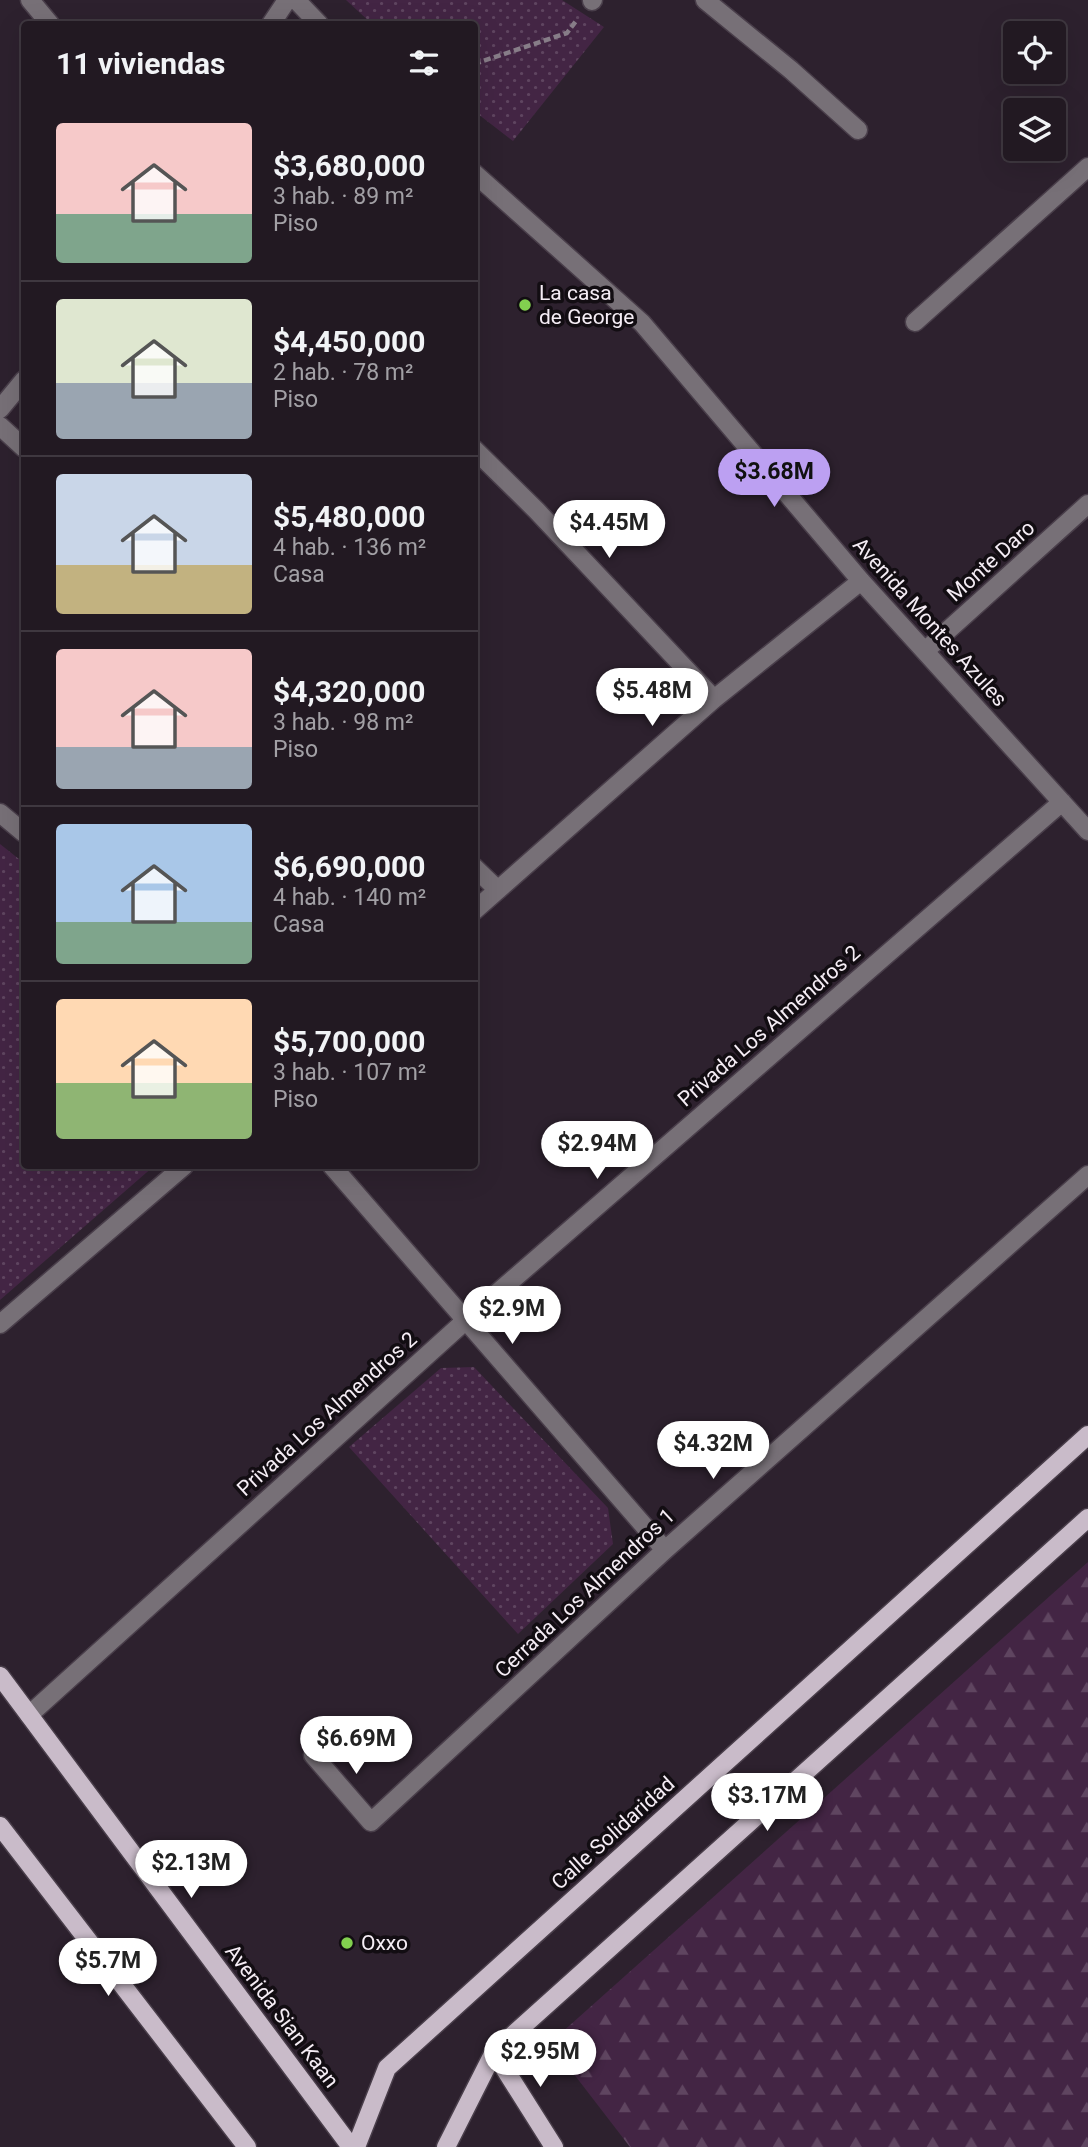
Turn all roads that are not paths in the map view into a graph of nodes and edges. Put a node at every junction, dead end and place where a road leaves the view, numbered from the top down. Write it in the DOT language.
graph roads {
  1 [pos="30,0"];
  2 [pos="287,0"];
  3 [pos="296,0"];
  4 [pos="705,0"];
  5 [pos="48,21"];
  6 [pos="273,21"];
  7 [pos="316,21"];
  8 [pos="858,130"];
  9 [pos="1088,167"];
  10 [pos="478,177"];
  11 [pos="915,322"];
  12 [pos="21,384"];
  13 [pos="0,409"];
  14 [pos="0,426"];
  15 [pos="21,445"];
  16 [pos="478,453"];
  17 [pos="1088,504"];
  18 [pos="861,581"];
  19 [pos="925,651"];
  20 [pos="714,699"];
  21 [pos="1062,802"];
  22 [pos="0,813"];
  23 [pos="21,830"];
  24 [pos="1088,831"];
  25 [pos="478,871"];
  26 [pos="498,890"];
  27 [pos="478,908"];
  28 [pos="181,1169"];
  29 [pos="335,1169"];
  30 [pos="1088,1175"];
  31 [pos="465,1321"];
  32 [pos="0,1324"];
  33 [pos="1088,1435"];
  34 [pos="1088,1518"];
  35 [pos="665,1550"];
  36 [pos="0,1676"];
  37 [pos="29,1715"];
  38 [pos="313,1755"];
  39 [pos="0,1826"];
  40 [pos="494,2052"];
  41 [pos="247,2147"];
  42 [pos="354,2147"];
  43 [pos="446,2147"];
  44 [pos="554,2147"];
  1 -- 5 [label="street"];
  2 -- 6 [label="street"];
  3 -- 7 [label="street"];
  4 -- 8 [label="street"];
  9 -- 11 [label="street"];
  10 -- 18 [label="street, Avenida Montes Azules"];
  12 -- 13 [label="street"];
  14 -- 15 [label="street"];
  16 -- 20 [label="street"];
  17 -- 19 [label="street, Monte Daro"];
  18 -- 19 [label="street, Avenida Montes Azules"];
  18 -- 20 [label="street"];
  19 -- 21 [label="street, Avenida Montes Azules"];
  20 -- 26 [label="street"];
  21 -- 24 [label="street, Avenida Montes Azules"];
  21 -- 31 [label="street, Privada Los Almendros 2"];
  22 -- 23 [label="street"];
  25 -- 26 [label="street"];
  26 -- 27 [label="street"];
  28 -- 32 [label="street"];
  29 -- 31 [label="street"];
  30 -- 35 [label="street, Cerrada Los Almendros 1"];
  31 -- 35 [label="street"];
  31 -- 37 [label="street, Privada Los Almendros 2"];
  33 -- 42 [label="main road, Calle Solidaridad"];
  34 -- 40 [label="main road"];
  35 -- 38 [label="street, Cerrada Los Almendros 1"];
  36 -- 37 [label="main road, Avenida Sian Kaan"];
  37 -- 42 [label="main road, Avenida Sian Kaan"];
  39 -- 41 [label="main road"];
  40 -- 43 [label="main road"];
  40 -- 44 [label="main road"];
}
